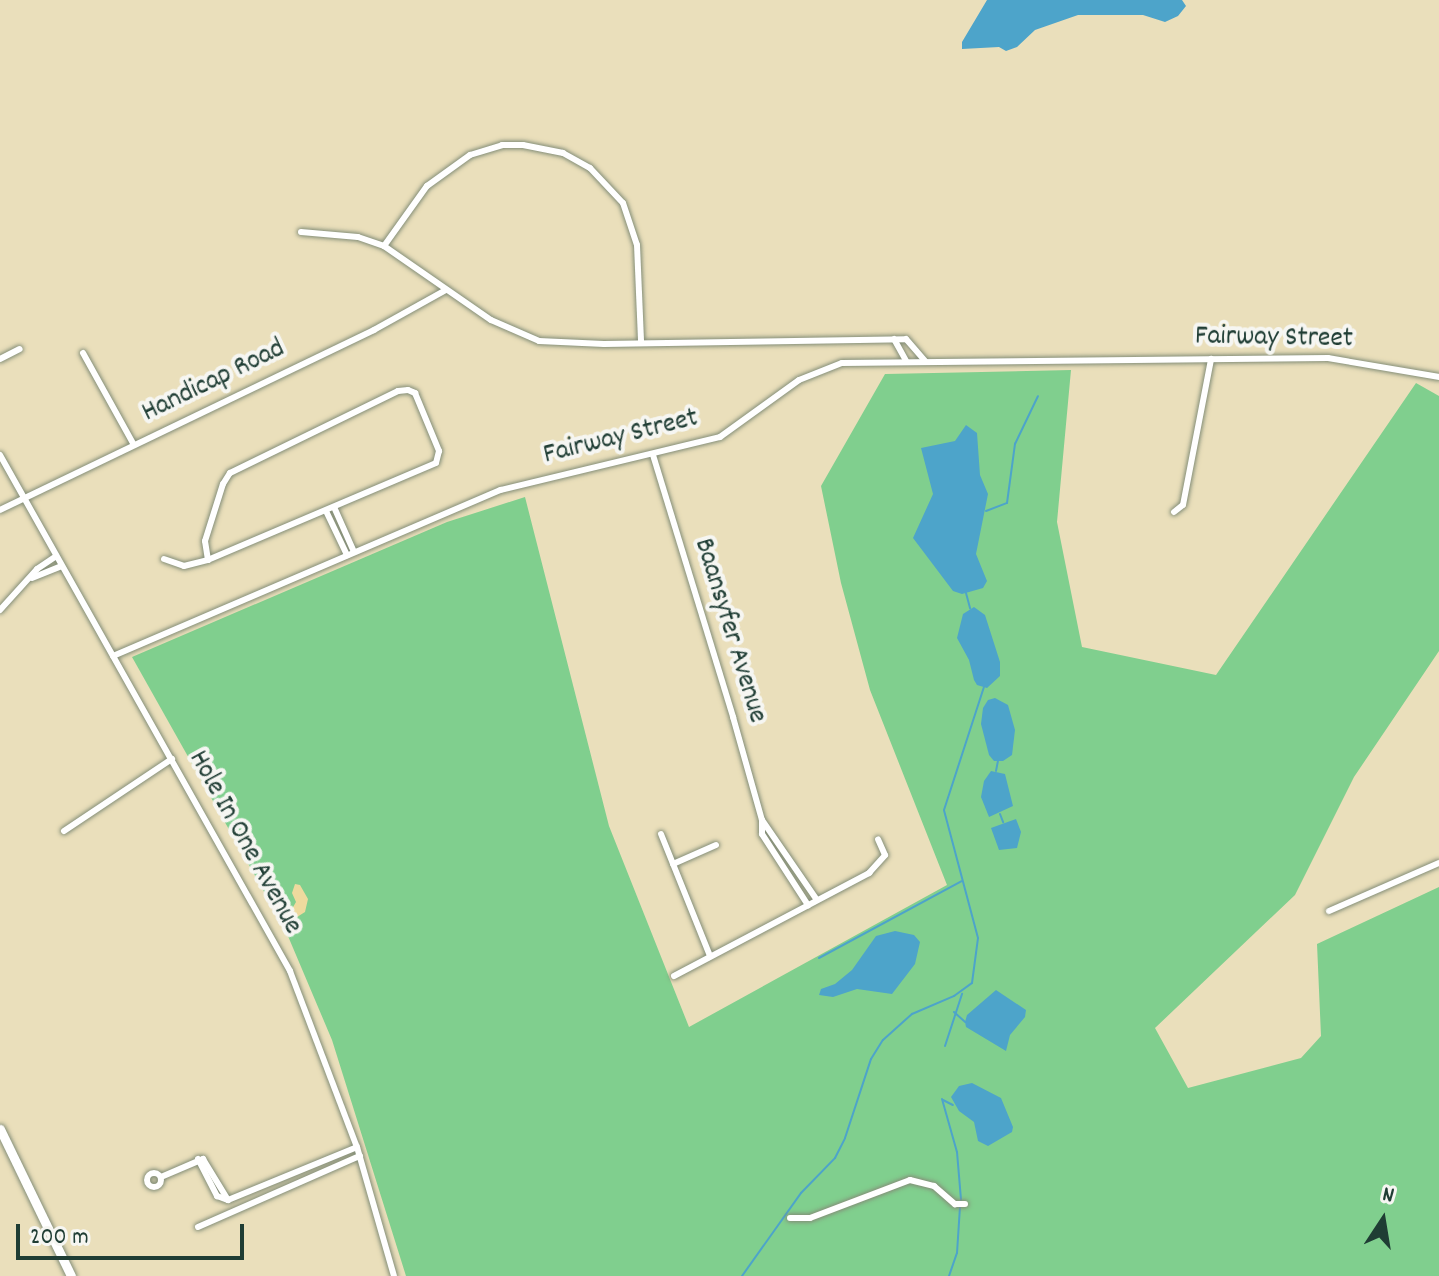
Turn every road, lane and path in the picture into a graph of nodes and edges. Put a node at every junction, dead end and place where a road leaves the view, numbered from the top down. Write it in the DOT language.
graph roads {
  1 [pos="301,232"];
  2 [pos="384,246"];
  3 [pos="446,290"];
  4 [pos="894,339"];
  5 [pos="641,342"];
  6 [pos="20,349"];
  7 [pos="83,353"];
  8 [pos="0,359"];
  9 [pos="1211,359"];
  10 [pos="906,361"];
  11 [pos="925,361"];
  12 [pos="1439,377"];
  13 [pos="134,445"];
  14 [pos="0,455"];
  15 [pos="653,455"];
  16 [pos="23,499"];
  17 [pos="334,507"];
  18 [pos="0,510"];
  19 [pos="326,511"];
  20 [pos="1174,512"];
  21 [pos="350,553"];
  22 [pos="55,557"];
  23 [pos="164,559"];
  24 [pos="208,560"];
  25 [pos="61,566"];
  26 [pos="29,580"];
  27 [pos="0,610"];
  28 [pos="113,656"];
  29 [pos="172,759"];
  30 [pos="762,820"];
  31 [pos="64,831"];
  32 [pos="661,834"];
  33 [pos="878,839"];
  34 [pos="716,845"];
  35 [pos="788,859"];
  36 [pos="1439,863"];
  37 [pos="673,864"];
  38 [pos="780,864"];
  39 [pos="817,900"];
  40 [pos="808,905"];
  41 [pos="1329,911"];
  42 [pos="710,956"];
  43 [pos="674,976"];
  44 [pos="0,1129"];
  45 [pos="357,1147"];
  46 [pos="360,1156"];
  47 [pos="161,1177"];
  48 [pos="965,1204"];
  49 [pos="790,1218"];
  50 [pos="198,1227"];
  51 [pos="71,1276"];
  52 [pos="394,1276"];
  1 -- 2 [label="street"];
  2 -- 3 [label="street"];
  2 -- 5 [label="street"];
  3 -- 5 [label="street"];
  3 -- 13 [label="street, Handicap Road"];
  4 -- 5 [label="street"];
  4 -- 10 [label="street"];
  4 -- 11 [label="street"];
  6 -- 8 [label="street"];
  7 -- 13 [label="street"];
  9 -- 11 [label="street, Fairway Street"];
  9 -- 12 [label="street, Fairway Street"];
  9 -- 20 [label="street"];
  10 -- 11 [label="street, Fairway Street"];
  10 -- 15 [label="street, Fairway Street"];
  13 -- 16 [label="street, Handicap Road"];
  14 -- 16 [label="street, Hole In One Avenue"];
  15 -- 21 [label="street, Fairway Street"];
  15 -- 30 [label="street, Baansyfer Avenue"];
  16 -- 18 [label="street, Handicap Road"];
  16 -- 22 [label="street, Hole In One Avenue"];
  17 -- 19 [label="street"];
  17 -- 21 [label="street"];
  17 -- 24 [label="street"];
  19 -- 21 [label="street"];
  19 -- 24 [label="street"];
  21 -- 28 [label="street, Fairway Street"];
  22 -- 25 [label="street, Hole In One Avenue"];
  22 -- 26 [label="street"];
  23 -- 24 [label="street"];
  25 -- 26 [label="street"];
  25 -- 28 [label="street, Hole In One Avenue"];
  26 -- 27 [label="street"];
  28 -- 29 [label="street, Hole In One Avenue"];
  29 -- 31 [label="street"];
  29 -- 45 [label="street, Hole In One Avenue"];
  30 -- 35 [label="street, Baansyfer Avenue"];
  30 -- 38 [label="street, Baansyfer Avenue"];
  32 -- 37 [label="street"];
  33 -- 39 [label="street"];
  34 -- 37 [label="street"];
  35 -- 38 [label="street"];
  35 -- 39 [label="street, Baansyfer Avenue"];
  36 -- 41 [label="street"];
  37 -- 42 [label="street"];
  38 -- 40 [label="street, Baansyfer Avenue"];
  39 -- 40 [label="street"];
  40 -- 42 [label="street"];
  42 -- 43 [label="street"];
  44 -- 51 [label="main road"];
  45 -- 46 [label="street, Hole In One Avenue"];
  45 -- 47 [label="street"];
  46 -- 50 [label="street"];
  46 -- 52 [label="street, Hole In One Avenue"];
  48 -- 49 [label="street"];
}
